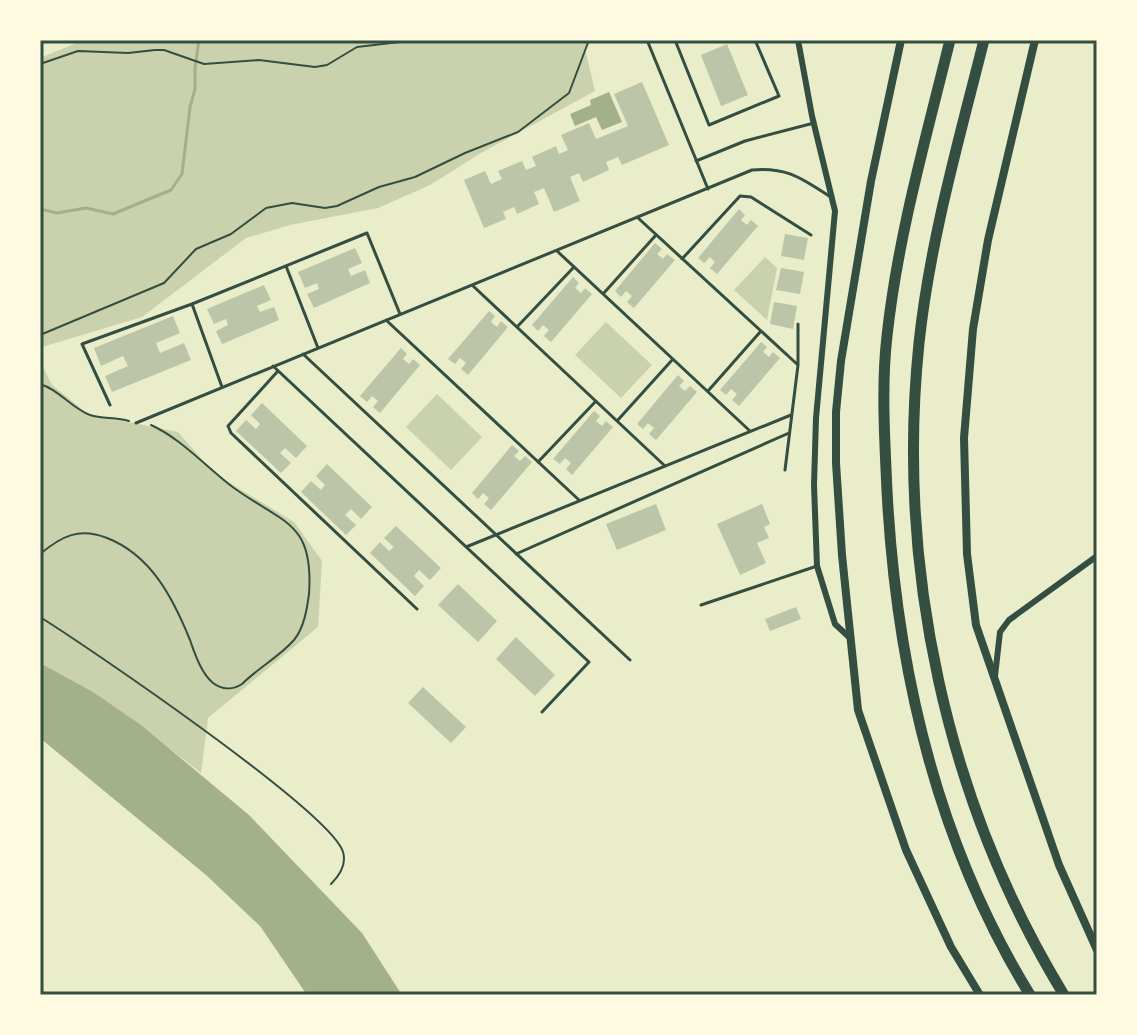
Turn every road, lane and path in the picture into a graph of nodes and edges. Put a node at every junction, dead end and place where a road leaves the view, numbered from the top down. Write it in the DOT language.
graph roads {
  1 [pos="417,40"];
  2 [pos="589,40"];
  3 [pos="647,40"];
  4 [pos="675,40"];
  5 [pos="755,40"];
  6 [pos="798,40"];
  7 [pos="901,40"];
  8 [pos="950,40"];
  9 [pos="984,40"];
  10 [pos="1035,40"];
  11 [pos="40,64"];
  12 [pos="814,123"];
  13 [pos="696,161"];
  14 [pos="708,189"];
  15 [pos="832,199"];
  16 [pos="637,217"];
  17 [pos="656,235"];
  18 [pos="811,235"];
  19 [pos="557,251"];
  20 [pos="682,260"];
  21 [pos="286,266"];
  22 [pos="574,267"];
  23 [pos="472,285"];
  24 [pos="603,294"];
  25 [pos="192,304"];
  26 [pos="400,314"];
  27 [pos="386,320"];
  28 [pos="798,324"];
  29 [pos="517,327"];
  30 [pos="761,331"];
  31 [pos="40,335"];
  32 [pos="318,348"];
  33 [pos="303,354"];
  34 [pos="673,359"];
  35 [pos="798,365"];
  36 [pos="273,366"];
  37 [pos="278,371"];
  38 [pos="40,384"];
  39 [pos="222,387"];
  40 [pos="707,392"];
  41 [pos="596,401"];
  42 [pos="110,405"];
  43 [pos="791,415"];
  44 [pos="617,421"];
  45 [pos="136,423"];
  46 [pos="750,431"];
  47 [pos="789,433"];
  48 [pos="538,462"];
  49 [pos="665,466"];
  50 [pos="785,470"];
  51 [pos="580,501"];
  52 [pos="496,535"];
  53 [pos="466,547"];
  54 [pos="40,554"];
  55 [pos="516,554"];
  56 [pos="1097,556"];
  57 [pos="817,566"];
  58 [pos="701,605"];
  59 [pos="417,609"];
  60 [pos="40,617"];
  61 [pos="850,638"];
  62 [pos="630,660"];
  63 [pos="995,678"];
  64 [pos="542,712"];
  65 [pos="331,884"];
  66 [pos="1097,950"];
  67 [pos="980,995"];
  68 [pos="1030,995"];
  69 [pos="1064,995"];
  1 -- 11 [label="path"];
  2 -- 31 [label="path"];
  3 -- 13 [label="lane"];
  4 -- 5 [label="lane"];
  6 -- 12 [label="street"];
  7 -- 61 [label="street"];
  8 -- 68 [label="highway"];
  9 -- 69 [label="highway"];
  10 -- 63 [label="street"];
  12 -- 13 [label="lane"];
  12 -- 15 [label="street"];
  13 -- 14 [label="lane"];
  14 -- 15 [label="lane"];
  14 -- 16 [label="lane"];
  15 -- 57 [label="street"];
  16 -- 17 [label="lane"];
  16 -- 19 [label="lane"];
  17 -- 20 [label="lane"];
  17 -- 24 [label="lane"];
  18 -- 20 [label="lane"];
  19 -- 22 [label="lane"];
  19 -- 23 [label="lane"];
  20 -- 30 [label="lane"];
  21 -- 25 [label="lane"];
  21 -- 26 [label="lane"];
  21 -- 32 [label="lane"];
  22 -- 24 [label="lane"];
  22 -- 29 [label="lane"];
  23 -- 26 [label="lane"];
  23 -- 29 [label="lane"];
  24 -- 34 [label="lane"];
  25 -- 39 [label="lane"];
  25 -- 42 [label="lane"];
  26 -- 27 [label="lane"];
  27 -- 32 [label="lane"];
  27 -- 48 [label="lane"];
  28 -- 35 [label="lane"];
  29 -- 41 [label="lane"];
  30 -- 35 [label="lane"];
  30 -- 40 [label="lane"];
  32 -- 33 [label="lane"];
  33 -- 36 [label="lane"];
  33 -- 52 [label="lane"];
  34 -- 40 [label="lane"];
  34 -- 44 [label="lane"];
  35 -- 43 [label="lane"];
  36 -- 37 [label="lane"];
  36 -- 39 [label="lane"];
  37 -- 53 [label="lane"];
  37 -- 59 [label="lane"];
  38 -- 45 [label="path"];
  39 -- 45 [label="lane"];
  40 -- 46 [label="lane"];
  41 -- 44 [label="lane"];
  41 -- 48 [label="lane"];
  43 -- 46 [label="lane"];
  43 -- 47 [label="lane"];
  44 -- 49 [label="lane"];
  45 -- 54 [label="path"];
  46 -- 49 [label="lane"];
  47 -- 50 [label="lane"];
  47 -- 55 [label="lane"];
  48 -- 51 [label="lane"];
  49 -- 51 [label="lane"];
  51 -- 52 [label="lane"];
  52 -- 53 [label="lane"];
  52 -- 55 [label="lane"];
  53 -- 64 [label="lane"];
  55 -- 62 [label="lane"];
  56 -- 63 [label="street"];
  57 -- 58 [label="lane"];
  57 -- 61 [label="street"];
  60 -- 65 [label="path"];
  61 -- 67 [label="street"];
  63 -- 66 [label="street"];
}
